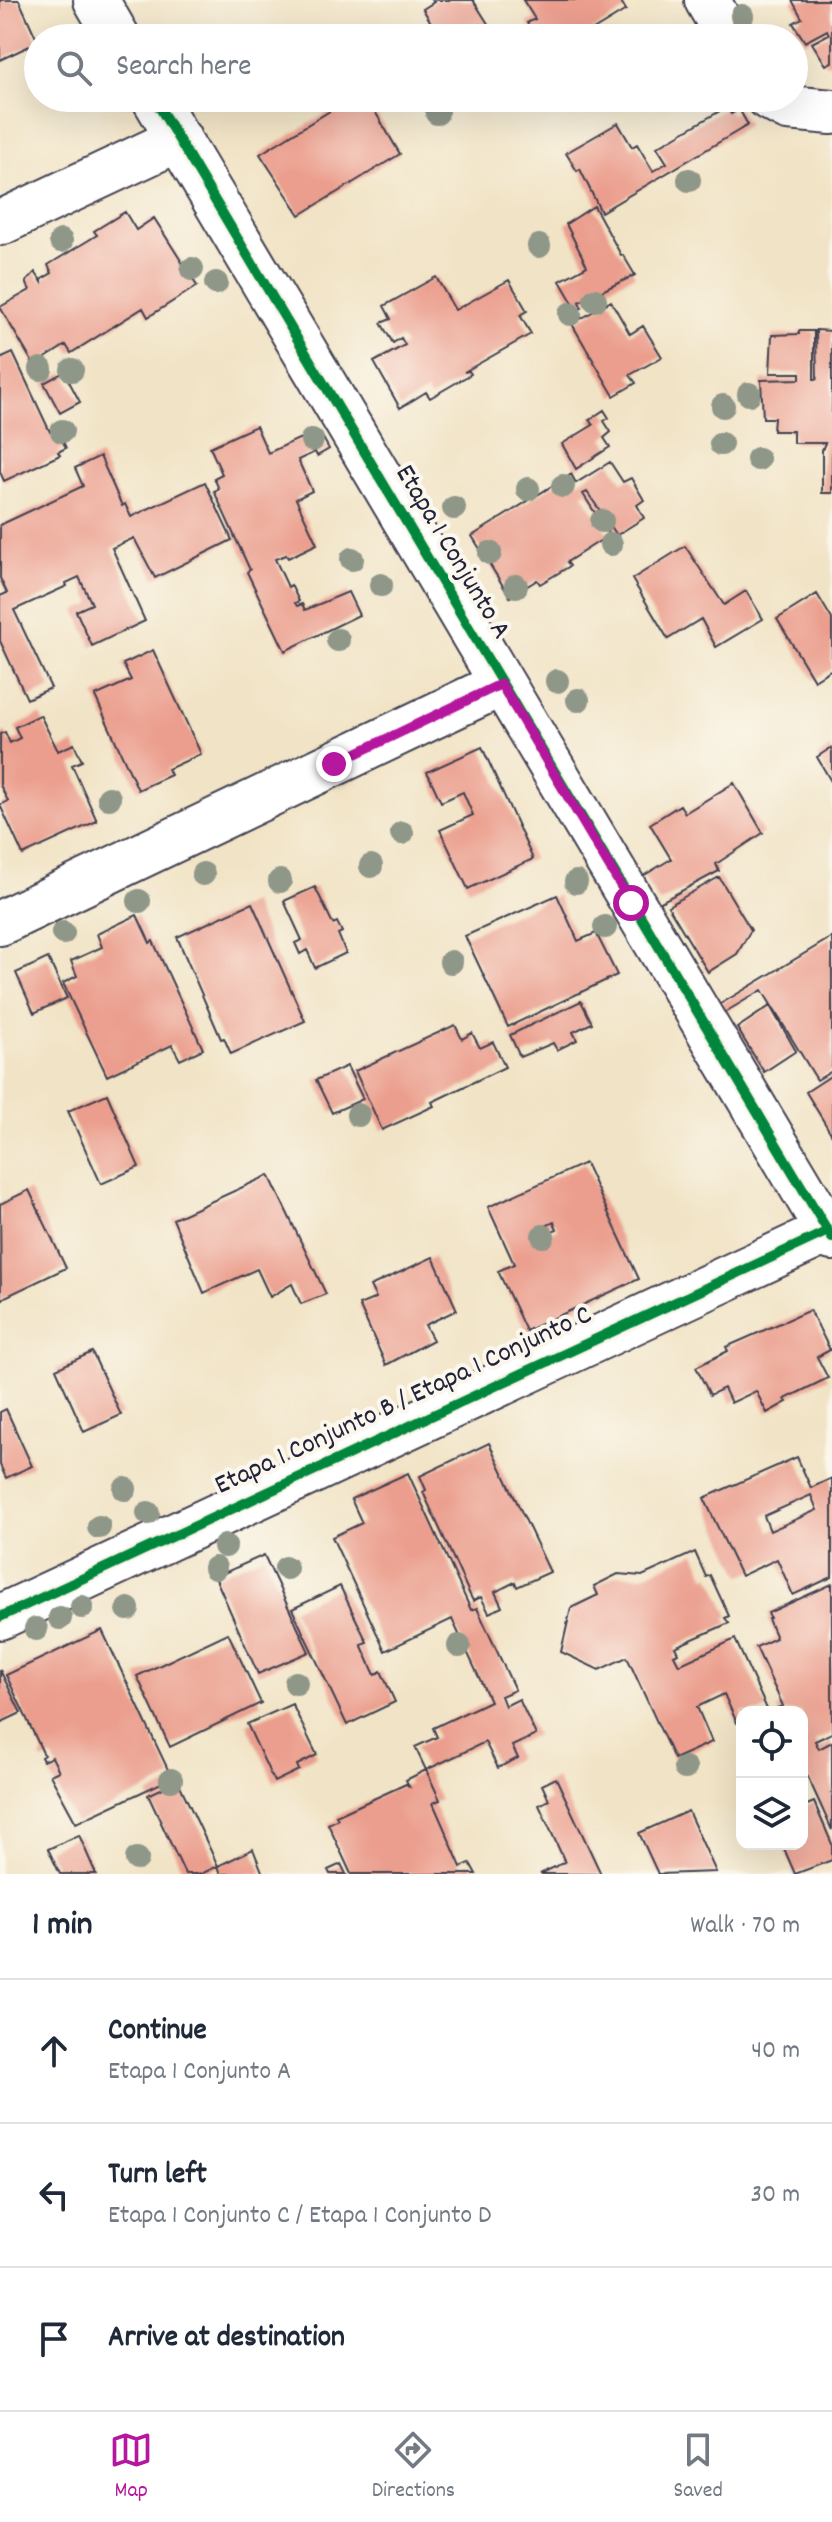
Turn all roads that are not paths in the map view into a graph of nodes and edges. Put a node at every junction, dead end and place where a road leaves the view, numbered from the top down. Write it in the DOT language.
graph roads {
  1 [pos="96,0"];
  2 [pos="707,0"];
  3 [pos="110,24"];
  4 [pos="721,24"];
  5 [pos="163,112"];
  6 [pos="179,139"];
  7 [pos="0,223"];
  8 [pos="501,684"];
  9 [pos="0,923"];
  10 [pos="830,1234"];
  11 [pos="0,1617"];
  1 -- 3 [label="street"];
  2 -- 4 [label="street"];
  5 -- 6 [label="street, Etapa 1 Conjunto A"];
  6 -- 7 [label="street"];
  6 -- 8 [label="street, Etapa 1 Conjunto A"];
  8 -- 9 [label="street"];
  8 -- 10 [label="street, Etapa 1 Conjunto A"];
  10 -- 11 [label="street, Etapa 1 Conjunto B / Etapa 1 Conjunto C"];
}
